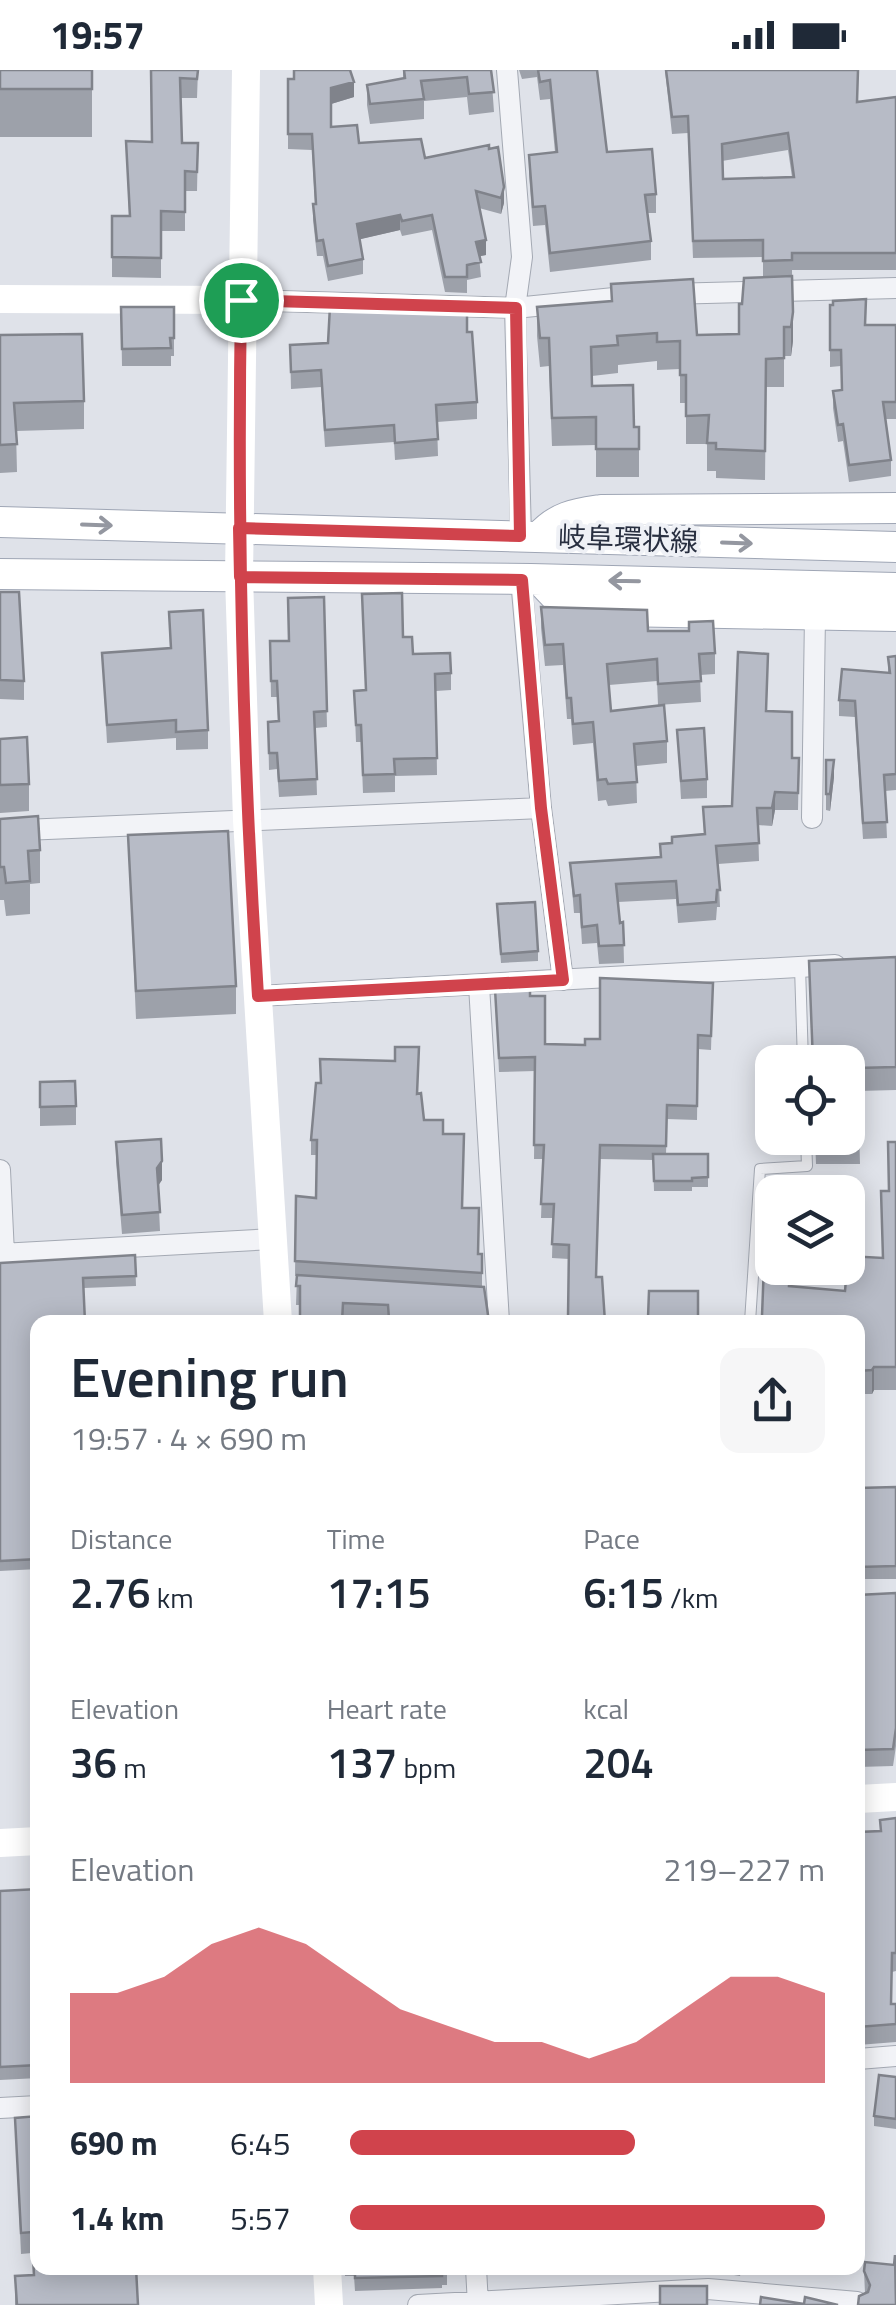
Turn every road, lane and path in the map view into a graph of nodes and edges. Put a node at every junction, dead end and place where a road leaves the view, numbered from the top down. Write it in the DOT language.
graph roads {
  1 [pos="246,70"];
  2 [pos="507,70"];
  3 [pos="896,288"];
  4 [pos="0,300"];
  5 [pos="241,300"];
  6 [pos="516,308"];
  7 [pos="896,508"];
  8 [pos="0,522"];
  9 [pos="239,528"];
  10 [pos="530,536"];
  11 [pos="896,547"];
  12 [pos="0,574"];
  13 [pos="240,577"];
  14 [pos="531,580"];
  15 [pos="896,588"];
  16 [pos="815,615"];
  17 [pos="896,616"];
  18 [pos="541,808"];
  19 [pos="812,818"];
  20 [pos="247,820"];
  21 [pos="0,831"];
  22 [pos="858,964"];
  23 [pos="800,967"];
  24 [pos="563,980"];
  25 [pos="479,985"];
  26 [pos="258,996"];
  27 [pos="802,1045"];
  28 [pos="807,1155"];
  29 [pos="0,1170"];
  30 [pos="273,1239"];
  31 [pos="2,1254"];
  32 [pos="279,1315"];
  33 [pos="496,1315"];
  34 [pos="750,1315"];
  35 [pos="865,1794"];
  36 [pos="896,1797"];
  37 [pos="30,1842"];
  38 [pos="0,1843"];
  39 [pos="896,2056"];
  40 [pos="865,2058"];
  41 [pos="30,2106"];
  42 [pos="0,2108"];
  43 [pos="327,2275"];
  44 [pos="476,2275"];
  45 [pos="478,2303"];
  46 [pos="857,2304"];
  47 [pos="329,2305"];
  48 [pos="418,2305"];
  1 -- 5 [label="street"];
  2 -- 6 [label="street"];
  3 -- 6 [label="street"];
  4 -- 5 [label="street"];
  5 -- 6 [label="street"];
  5 -- 9 [label="street"];
  6 -- 10 [label="street"];
  7 -- 10 [label="main road"];
  8 -- 9 [label="main road, 岐阜環状線, one-way"];
  9 -- 10 [label="main road, 岐阜環状線"];
  9 -- 13 [label="street"];
  10 -- 11 [label="main road, 岐阜環状線, one-way"];
  12 -- 13 [label="main road, 岐阜環状線"];
  13 -- 14 [label="main road, 岐阜環状線"];
  13 -- 20 [label="street"];
  15 -- 14 [label="main road, 岐阜環状線, one-way"];
  14 -- 16 [label="main road"];
  14 -- 18 [label="street"];
  16 -- 17 [label="main road"];
  16 -- 19 [label="street"];
  18 -- 20 [label="street"];
  18 -- 24 [label="street"];
  20 -- 21 [label="street"];
  20 -- 26 [label="street"];
  22 -- 23 [label="street"];
  23 -- 24 [label="street"];
  23 -- 27 [label="lane"];
  24 -- 25 [label="street"];
  25 -- 26 [label="street"];
  25 -- 33 [label="street"];
  26 -- 30 [label="street"];
  28 -- 34 [label="lane"];
  29 -- 31 [label="street"];
  30 -- 31 [label="street"];
  30 -- 32 [label="street"];
  35 -- 36 [label="street"];
  37 -- 38 [label="street"];
  39 -- 40 [label="street"];
  41 -- 42 [label="street"];
  43 -- 47 [label="street"];
  44 -- 45 [label="street"];
  45 -- 46 [label="street"];
  45 -- 48 [label="street"];
}
